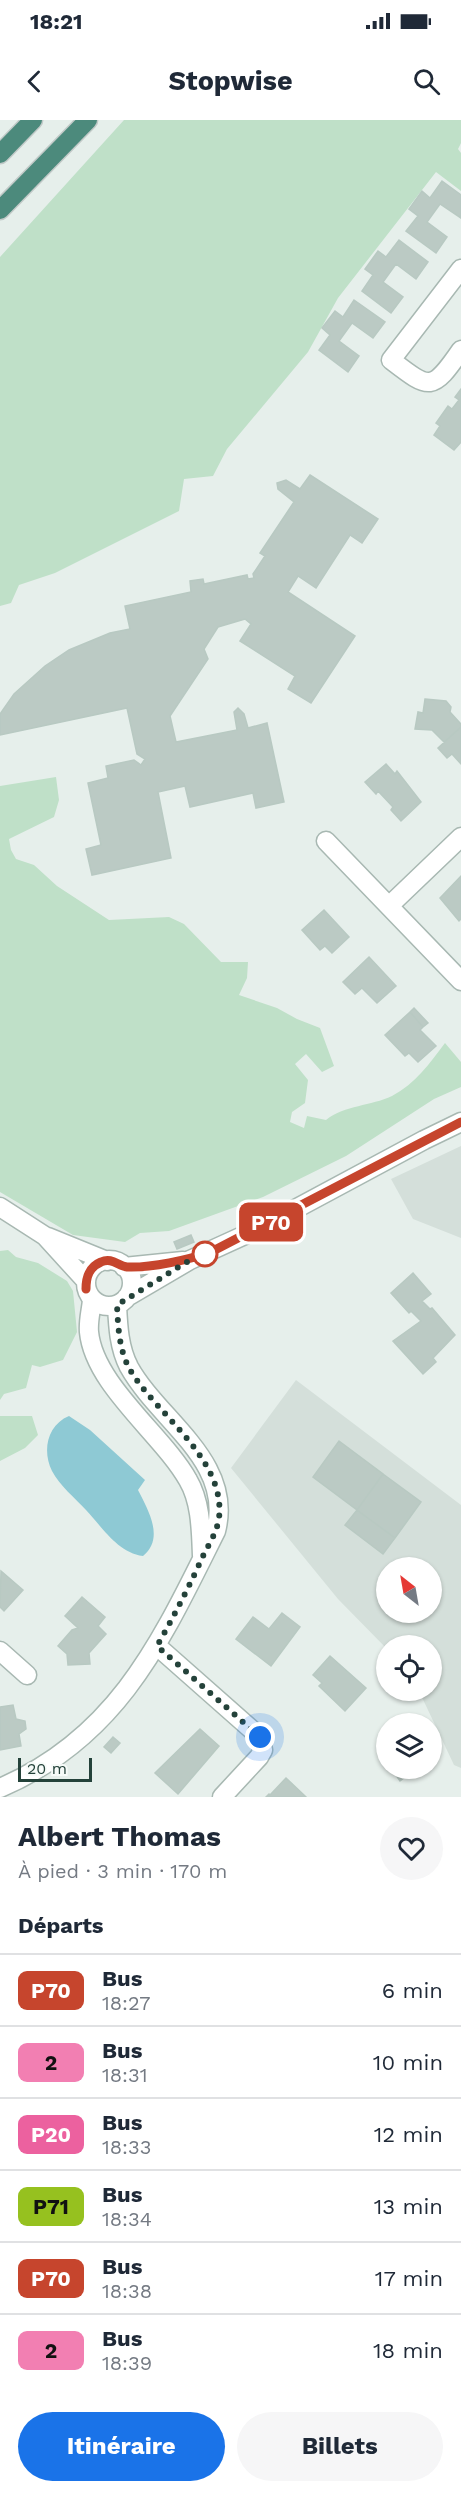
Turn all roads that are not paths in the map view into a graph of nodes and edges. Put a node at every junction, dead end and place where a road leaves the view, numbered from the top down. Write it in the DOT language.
graph roads {
  1 [pos="33,120"];
  2 [pos="88,120"];
  3 [pos="0,154"];
  4 [pos="0,210"];
  5 [pos="461,269"];
  6 [pos="461,350"];
  7 [pos="461,837"];
  8 [pos="326,841"];
  9 [pos="390,905"];
  10 [pos="461,981"];
  11 [pos="461,1122"];
  12 [pos="0,1207"];
  13 [pos="45,1236"];
  14 [pos="190,1260"];
  15 [pos="116,1264"];
  16 [pos="86,1281"];
  17 [pos="92,1300"];
  18 [pos="122,1301"];
  19 [pos="202,1558"];
  20 [pos="157,1646"];
  21 [pos="0,1651"];
  22 [pos="27,1675"];
  23 [pos="0,1788"];
  24 [pos="222,1797"];
  1 -- 3 [label="highway"];
  2 -- 4 [label="highway"];
  5 -- 6 [label="street"];
  7 -- 9 [label="street"];
  8 -- 9 [label="street"];
  9 -- 10 [label="street"];
  11 -- 14 [label="street"];
  12 -- 13 [label="street"];
  13 -- 15 [label="street"];
  13 -- 16 [label="street"];
  14 -- 15 [label="street"];
  14 -- 18 [label="street"];
  15 -- 16 [label="street"];
  15 -- 18 [label="street"];
  16 -- 17 [label="street"];
  17 -- 18 [label="street"];
  17 -- 19 [label="street"];
  18 -- 19 [label="street"];
  19 -- 20 [label="street"];
  20 -- 23 [label="street"];
  20 -- 24 [label="street"];
  21 -- 22 [label="street"];
}
